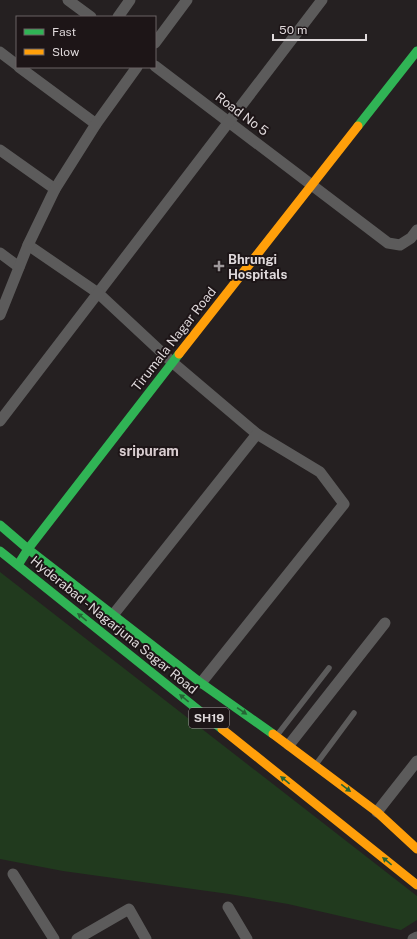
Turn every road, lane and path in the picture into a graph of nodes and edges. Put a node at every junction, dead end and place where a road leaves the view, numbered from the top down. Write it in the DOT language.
graph roads {
  1 [pos="68,0"];
  2 [pos="130,0"];
  3 [pos="187,0"];
  4 [pos="322,0"];
  5 [pos="90,16"];
  6 [pos="119,16"];
  7 [pos="156,42"];
  8 [pos="417,51"];
  9 [pos="0,52"];
  10 [pos="16,64"];
  11 [pos="156,67"];
  12 [pos="21,68"];
  13 [pos="136,68"];
  14 [pos="229,122"];
  15 [pos="96,124"];
  16 [pos="0,150"];
  17 [pos="312,184"];
  18 [pos="55,189"];
  19 [pos="417,230"];
  20 [pos="28,246"];
  21 [pos="0,253"];
  22 [pos="19,267"];
  23 [pos="98,293"];
  24 [pos="0,315"];
  25 [pos="172,362"];
  26 [pos="0,421"];
  27 [pos="257,434"];
  28 [pos="0,525"];
  29 [pos="28,549"];
  30 [pos="0,551"];
  31 [pos="18,565"];
  32 [pos="113,615"];
  33 [pos="385,623"];
  34 [pos="329,668"];
  35 [pos="201,683"];
  36 [pos="354,714"];
  37 [pos="277,736"];
  38 [pos="288,745"];
  39 [pos="417,762"];
  40 [pos="316,765"];
  41 [pos="377,812"];
  42 [pos="417,850"];
  43 [pos="13,874"];
  44 [pos="417,885"];
  45 [pos="228,907"];
  46 [pos="417,937"];
  47 [pos="54,939"];
  48 [pos="77,939"];
  49 [pos="146,939"];
  50 [pos="247,939"];
  51 [pos="413,939"];
  1 -- 5 [label="street"];
  2 -- 6 [label="street"];
  3 -- 7 [label="street"];
  4 -- 14 [label="street"];
  8 -- 17 [label="main road, Tirumala Nagar Road"];
  9 -- 10 [label="street"];
  11 -- 14 [label="street, Road No 5"];
  12 -- 15 [label="street"];
  13 -- 15 [label="street"];
  14 -- 17 [label="street, Road No 5"];
  14 -- 23 [label="street"];
  15 -- 18 [label="street"];
  16 -- 18 [label="street"];
  17 -- 19 [label="street, Road No 5"];
  17 -- 25 [label="main road, Tirumala Nagar Road"];
  18 -- 20 [label="street"];
  20 -- 22 [label="street"];
  20 -- 23 [label="street"];
  21 -- 22 [label="street"];
  22 -- 24 [label="street"];
  23 -- 25 [label="street"];
  23 -- 26 [label="street"];
  25 -- 27 [label="street"];
  25 -- 29 [label="main road, Tirumala Nagar Road"];
  27 -- 32 [label="street"];
  27 -- 35 [label="street"];
  28 -- 29 [label="main road, Hyderabad - Nagarjuna Sagar Road / SH19"];
  29 -- 31 [label="main road, Tirumala Nagar Road"];
  29 -- 32 [label="main road, Hyderabad - Nagarjuna Sagar Road / SH19"];
  30 -- 31 [label="main road, Hyderabad - Nagarjuna Sagar Road / SH19"];
  44 -- 31 [label="main road, Hyderabad - Nagarjuna Sagar Road / SH19, one-way"];
  32 -- 35 [label="main road, Hyderabad - Nagarjuna Sagar Road / SH19"];
  33 -- 38 [label="street"];
  34 -- 37 [label="lane"];
  35 -- 37 [label="main road, Hyderabad - Nagarjuna Sagar Road / SH19, one-way"];
  36 -- 40 [label="lane"];
  37 -- 38 [label="main road, Hyderabad - Nagarjuna Sagar Road / SH19"];
  38 -- 40 [label="main road, Hyderabad - Nagarjuna Sagar Road / SH19"];
  39 -- 41 [label="street"];
  40 -- 41 [label="main road, Hyderabad - Nagarjuna Sagar Road / SH19, one-way"];
  41 -- 42 [label="main road, Hyderabad - Nagarjuna Sagar Road / SH19"];
  43 -- 47 [label="street"];
  45 -- 50 [label="street"];
  46 -- 51 [label="street"];
  48 -- 49 [label="street"];
}
